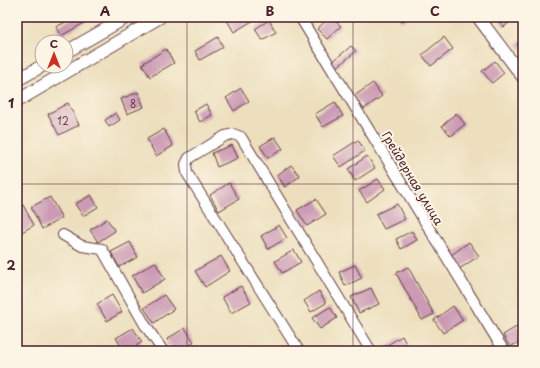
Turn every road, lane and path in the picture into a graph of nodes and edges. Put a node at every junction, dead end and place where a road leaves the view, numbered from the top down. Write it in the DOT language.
graph roads {
  1 [pos="127,17"];
  2 [pos="160,17"];
  3 [pos="300,17"];
  4 [pos="478,17"];
  5 [pos="74,47"];
  6 [pos="34,70"];
  7 [pos="523,77"];
  8 [pos="17,80"];
  9 [pos="17,100"];
  10 [pos="63,235"];
  11 [pos="163,351"];
  12 [pos="299,351"];
  13 [pos="370,351"];
  14 [pos="504,351"];
  1 -- 5 [label="main road"];
  2 -- 9 [label="main road"];
  3 -- 14 [label="street, Грейдерная улица"];
  4 -- 7 [label="main road"];
  6 -- 8 [label="main road"];
  10 -- 11 [label="street"];
  12 -- 13 [label="street"];
}
